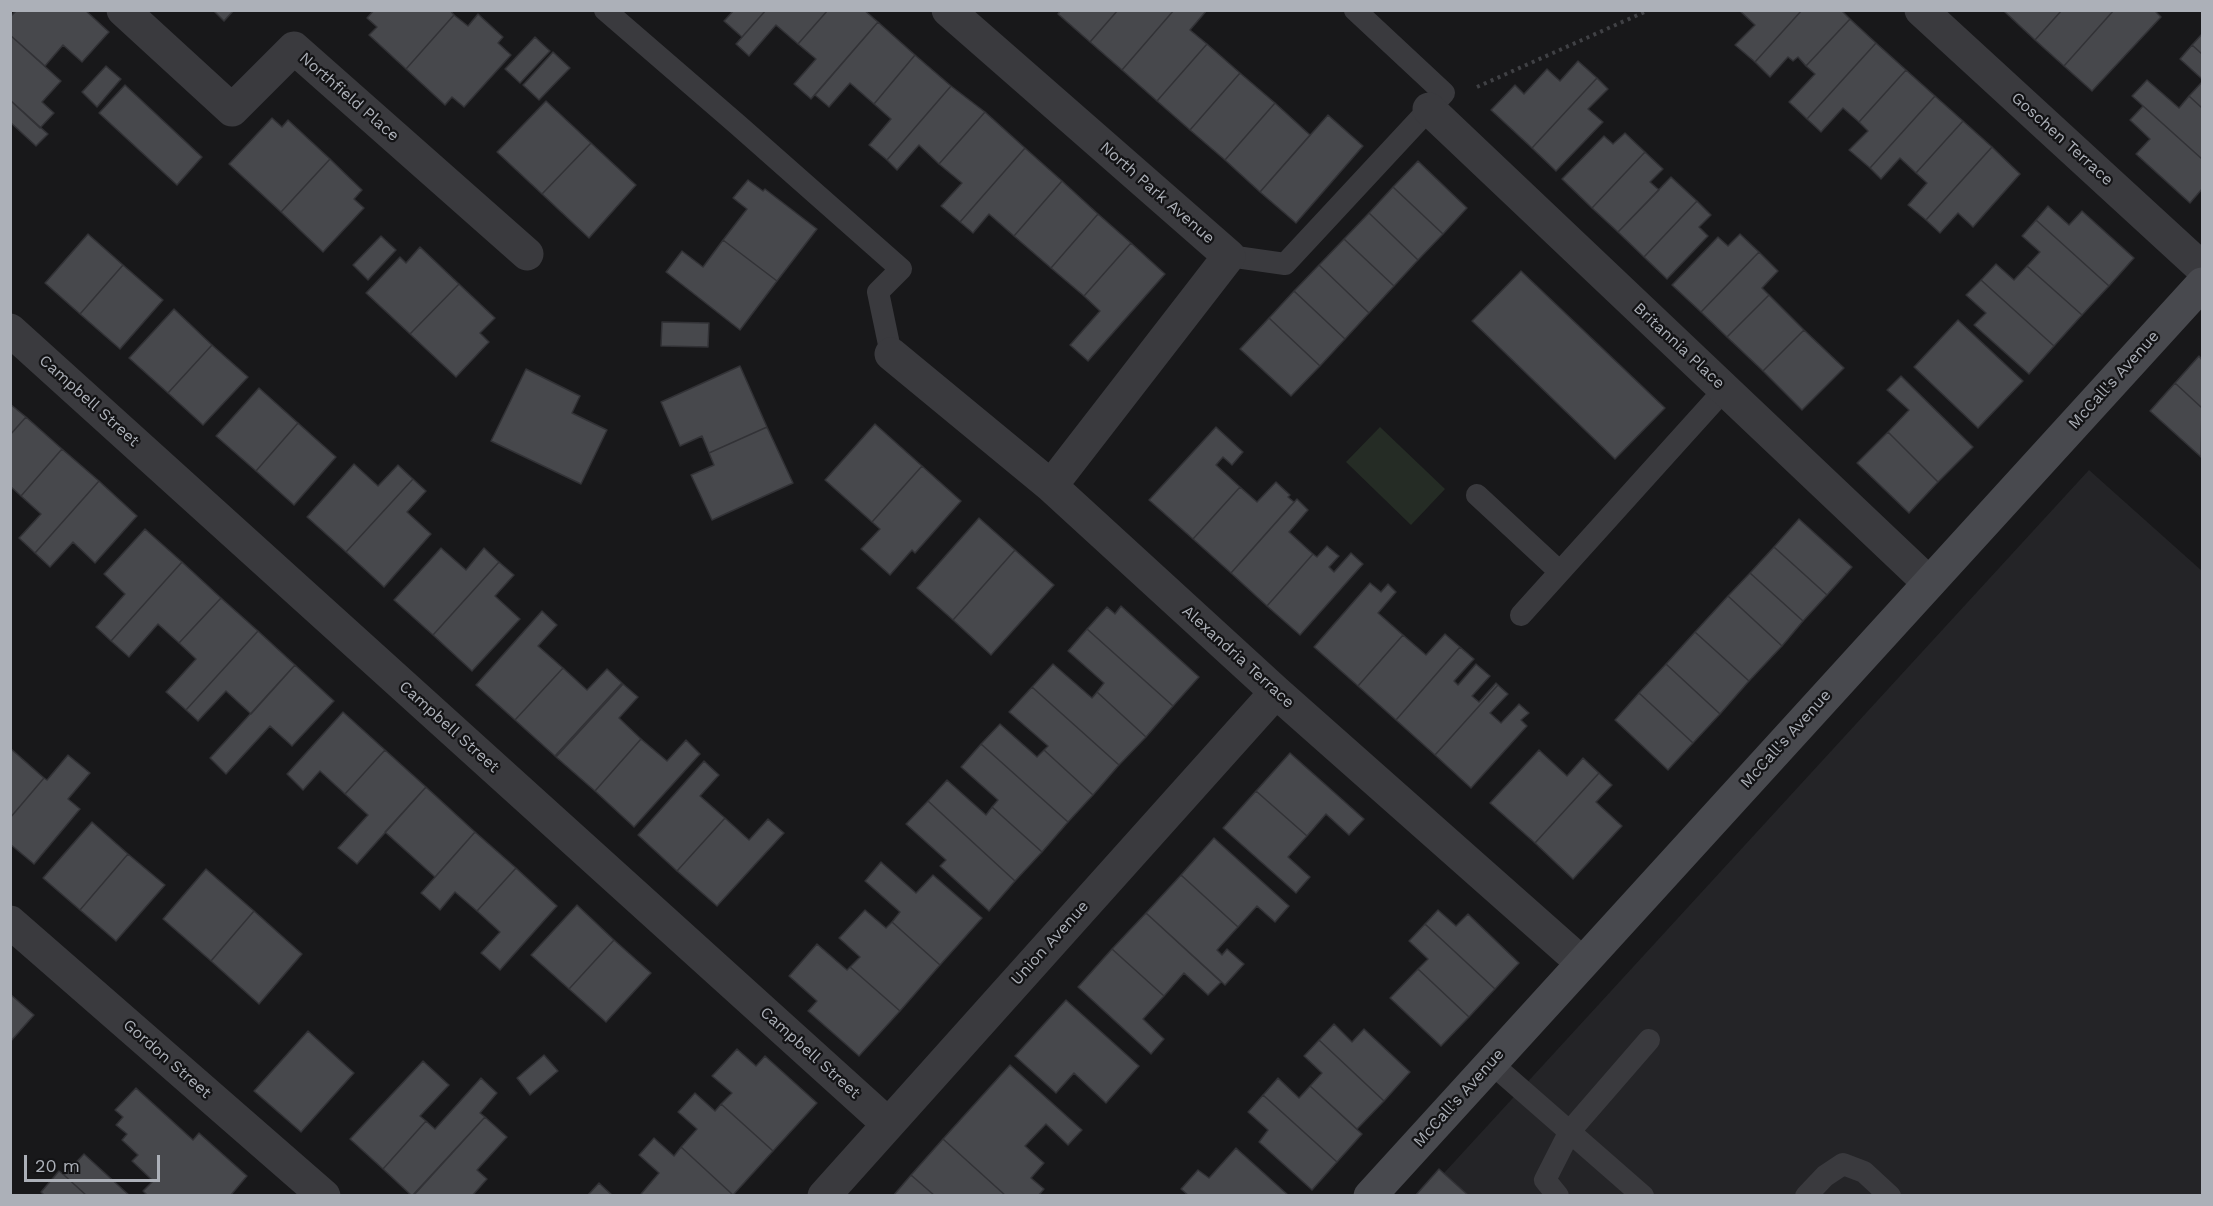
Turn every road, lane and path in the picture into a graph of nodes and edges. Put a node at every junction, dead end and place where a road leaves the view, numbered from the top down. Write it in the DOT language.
graph roads {
  1 [pos="123,10"];
  2 [pos="605,10"];
  3 [pos="948,10"];
  4 [pos="1355,10"];
  5 [pos="1649,10"];
  6 [pos="1921,10"];
  7 [pos="1429,108"];
  8 [pos="527,254"];
  9 [pos="1229,256"];
  10 [pos="2202,268"];
  11 [pos="2202,284"];
  12 [pos="10,330"];
  13 [pos="891,354"];
  14 [pos="1725,389"];
  15 [pos="1051,486"];
  16 [pos="1477,495"];
  17 [pos="1560,571"];
  18 [pos="1929,583"];
  19 [pos="1521,615"];
  20 [pos="1276,692"];
  21 [pos="10,922"];
  22 [pos="1582,963"];
  23 [pos="1648,1040"];
  24 [pos="1491,1063"];
  25 [pos="888,1124"];
  26 [pos="1570,1131"];
  27 [pos="308,1190"];
  28 [pos="825,1196"];
  29 [pos="1370,1196"];
  30 [pos="1558,1196"];
  31 [pos="1644,1196"];
  32 [pos="1806,1196"];
  33 [pos="1890,1196"];
  1 -- 8 [label="street, Northfield Place"];
  2 -- 13 [label="lane"];
  3 -- 9 [label="street, North Park Avenue"];
  4 -- 7 [label="lane"];
  5 -- 7 [label="path"];
  6 -- 10 [label="street, Goschen Terrace"];
  7 -- 9 [label="lane"];
  7 -- 14 [label="street, Britannia Place"];
  9 -- 15 [label="street, North Park Avenue"];
  11 -- 18 [label="street, McCall's Avenue"];
  12 -- 25 [label="street, Campbell Street"];
  13 -- 15 [label="street, Alexandria Terrace"];
  14 -- 17 [label="lane"];
  14 -- 18 [label="street, Britannia Place"];
  15 -- 20 [label="street, Alexandria Terrace"];
  16 -- 17 [label="lane"];
  17 -- 19 [label="lane"];
  18 -- 22 [label="street, McCall's Avenue"];
  20 -- 22 [label="street, Alexandria Terrace"];
  20 -- 25 [label="street, Union Avenue"];
  21 -- 27 [label="street, Gordon Street"];
  22 -- 24 [label="street, McCall's Avenue"];
  23 -- 26 [label="lane"];
  24 -- 26 [label="lane"];
  24 -- 29 [label="street, McCall's Avenue"];
  25 -- 28 [label="street, Union Avenue"];
  26 -- 30 [label="lane"];
  26 -- 31 [label="lane"];
  32 -- 33 [label="lane"];
}
